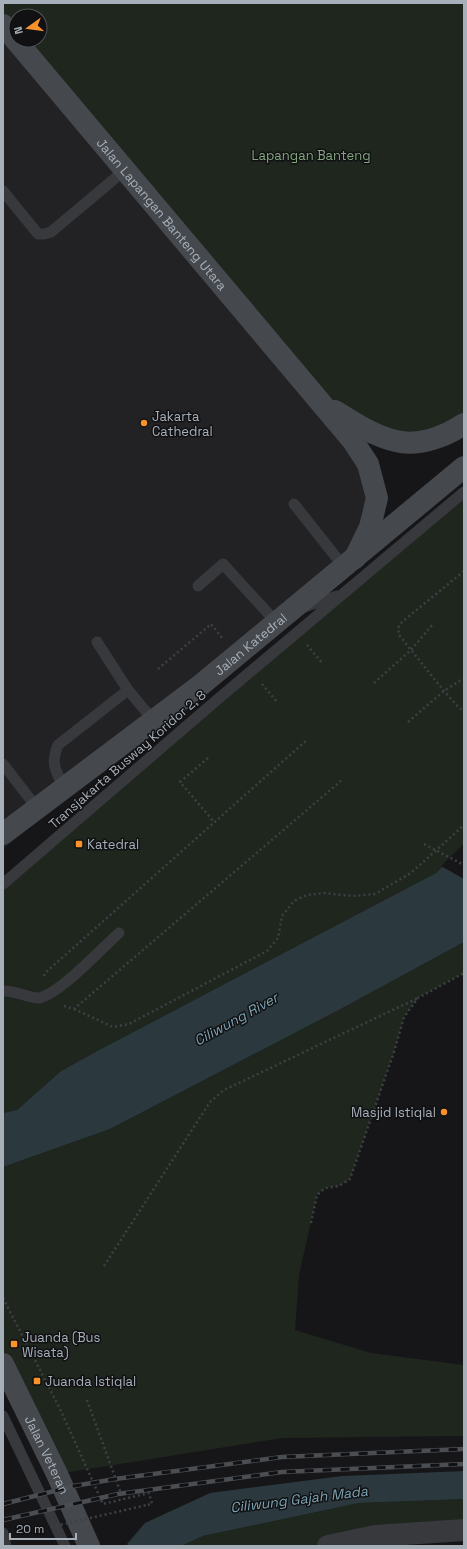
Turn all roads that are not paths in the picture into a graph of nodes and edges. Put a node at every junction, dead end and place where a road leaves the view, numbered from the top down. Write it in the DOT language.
graph roads {
  1 [pos="3,25"];
  2 [pos="124,169"];
  3 [pos="3,191"];
  4 [pos="322,403"];
  5 [pos="464,424"];
  6 [pos="464,467"];
  7 [pos="464,492"];
  8 [pos="294,504"];
  9 [pos="349,562"];
  10 [pos="198,586"];
  11 [pos="343,594"];
  12 [pos="283,616"];
  13 [pos="97,642"];
  14 [pos="128,690"];
  15 [pos="154,721"];
  16 [pos="3,764"];
  17 [pos="64,788"];
  18 [pos="37,808"];
  19 [pos="3,834"];
  20 [pos="3,884"];
  21 [pos="119,933"];
  22 [pos="3,991"];
  23 [pos="3,1364"];
  24 [pos="3,1416"];
  25 [pos="464,1530"];
  26 [pos="8,1534"];
  27 [pos="6,1546"];
  28 [pos="65,1546"];
  29 [pos="89,1546"];
  30 [pos="328,1546"];
  1 -- 2 [label="main road, Jalan Lapangan Banteng Utara"];
  2 -- 3 [label="lane"];
  2 -- 4 [label="main road, Jalan Lapangan Banteng Utara"];
  4 -- 5 [label="main road"];
  4 -- 9 [label="main road, Jalan Katedral"];
  6 -- 9 [label="main road"];
  7 -- 11 [label="lane, Transjakarta Busway Koridor 2, 8"];
  8 -- 9 [label="lane"];
  9 -- 11 [label="lane"];
  9 -- 12 [label="main road, Jalan Katedral"];
  10 -- 12 [label="lane"];
  11 -- 12 [label="lane"];
  11 -- 20 [label="lane, Transjakarta Busway Koridor 2, 8"];
  12 -- 15 [label="main road, Jalan Katedral"];
  13 -- 14 [label="lane"];
  14 -- 15 [label="lane"];
  14 -- 17 [label="lane"];
  15 -- 17 [label="main road, Jalan Katedral"];
  16 -- 18 [label="lane"];
  17 -- 18 [label="main road, Jalan Katedral"];
  18 -- 19 [label="main road, Jalan Katedral"];
  21 -- 22 [label="lane"];
  23 -- 29 [label="main road, Jalan Veteran"];
  24 -- 28 [label="lane"];
  25 -- 30 [label="street"];
  26 -- 27 [label="lane"];
}
